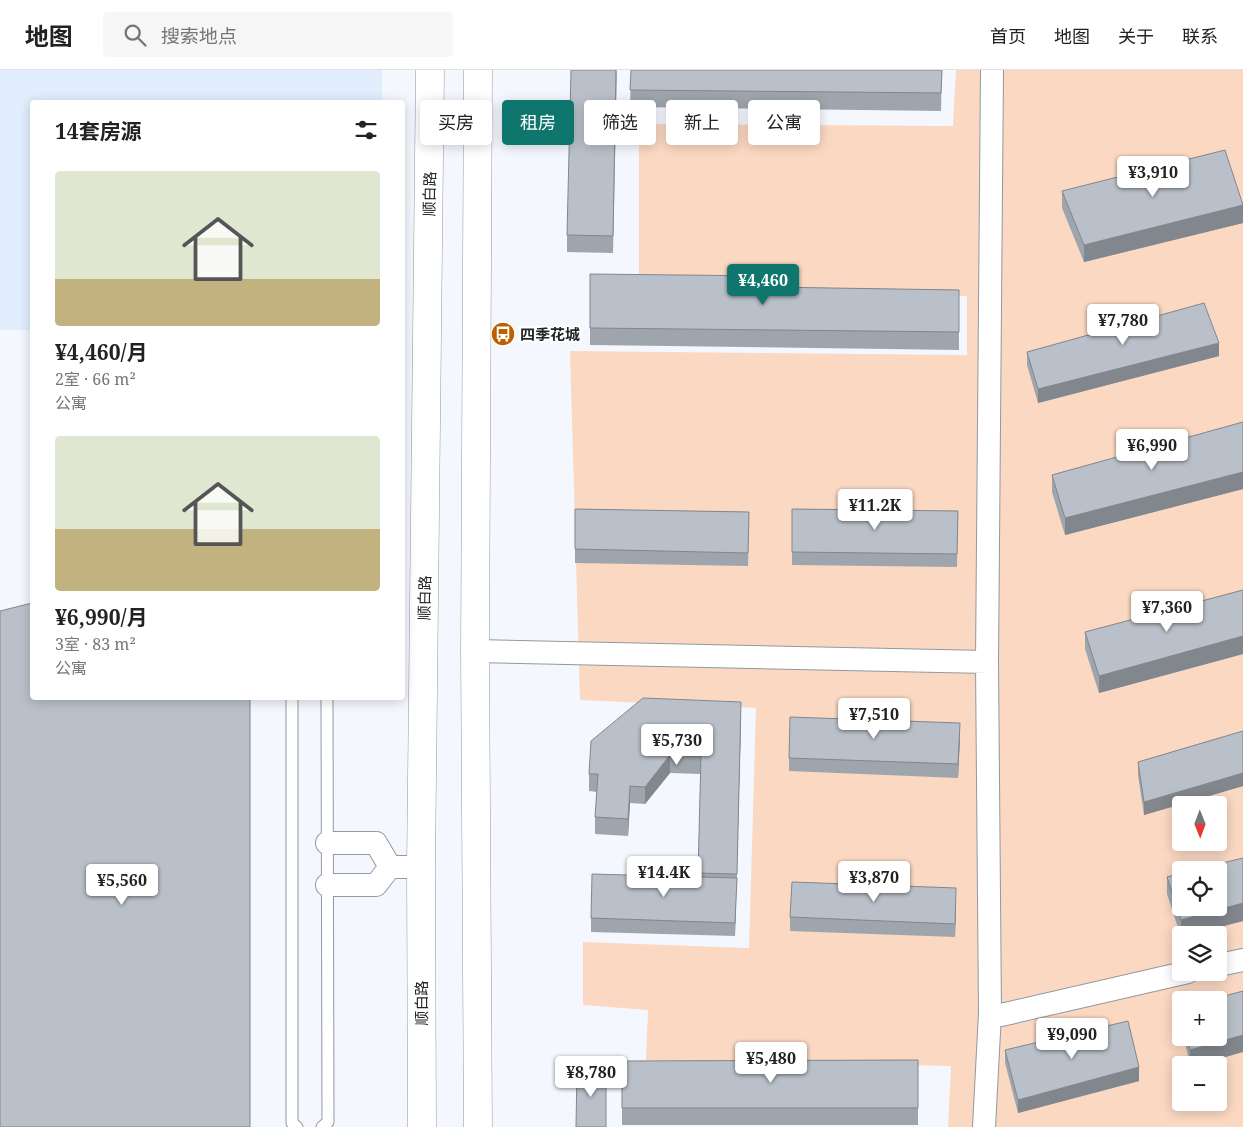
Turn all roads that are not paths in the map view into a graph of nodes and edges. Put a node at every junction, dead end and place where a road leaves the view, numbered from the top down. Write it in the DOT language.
graph roads {
  1 [pos="430,70"];
  2 [pos="478,70"];
  3 [pos="992,70"];
  4 [pos="475,651"];
  5 [pos="987,662"];
  6 [pos="292,700"];
  7 [pos="327,700"];
  8 [pos="327,843"];
  9 [pos="390,867"];
  10 [pos="421,867"];
  11 [pos="328,885"];
  12 [pos="1243,960"];
  13 [pos="1227,963"];
  14 [pos="1172,976"];
  15 [pos="990,1013"];
  16 [pos="297,1127"];
  17 [pos="322,1127"];
  18 [pos="421,1127"];
  19 [pos="478,1127"];
  20 [pos="984,1127"];
  1 -- 10 [label="main road, 顺白路"];
  2 -- 4 [label="main road"];
  3 -- 5 [label="street"];
  4 -- 5 [label="street"];
  4 -- 19 [label="main road"];
  5 -- 15 [label="street"];
  6 -- 16 [label="lane"];
  7 -- 8 [label="lane"];
  8 -- 9 [label="street"];
  8 -- 11 [label="lane"];
  9 -- 10 [label="street"];
  9 -- 11 [label="street"];
  10 -- 18 [label="main road, 顺白路"];
  11 -- 17 [label="lane"];
  12 -- 13 [label="street"];
  14 -- 15 [label="street"];
  15 -- 20 [label="street"];
}
